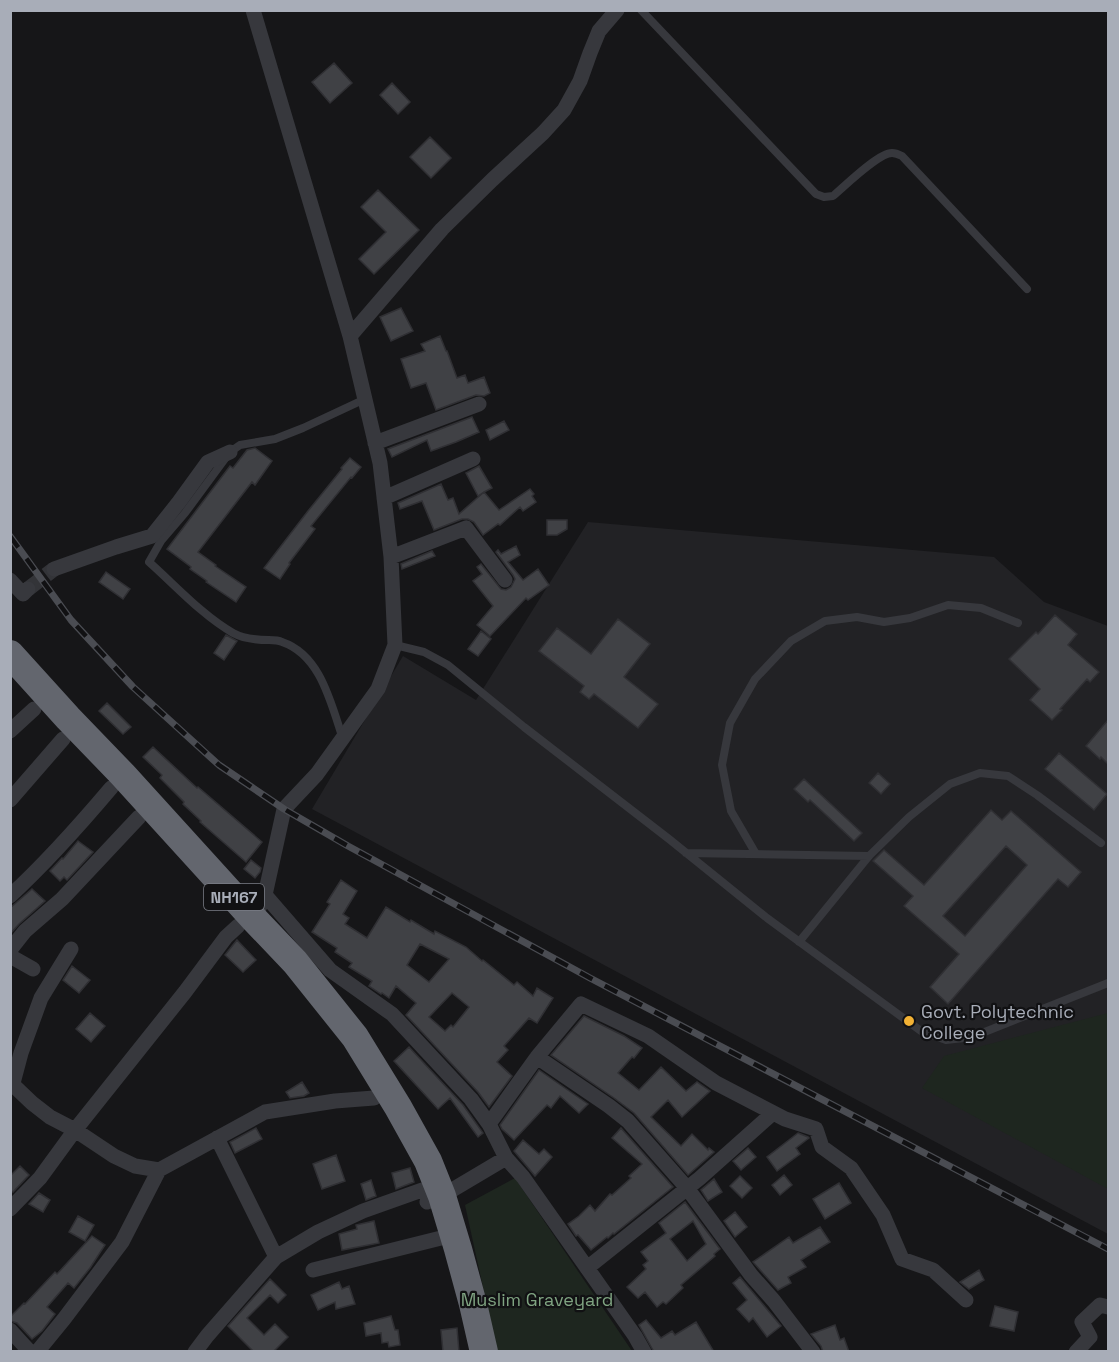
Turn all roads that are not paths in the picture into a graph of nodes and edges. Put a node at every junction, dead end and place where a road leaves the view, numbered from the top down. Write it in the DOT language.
graph roads {
  1 [pos="253,10"];
  2 [pos="616,10"];
  3 [pos="640,10"];
  4 [pos="1027,289"];
  5 [pos="350,336"];
  6 [pos="365,399"];
  7 [pos="479,404"];
  8 [pos="375,443"];
  9 [pos="230,452"];
  10 [pos="473,459"];
  11 [pos="384,498"];
  12 [pos="391,557"];
  13 [pos="54,569"];
  14 [pos="10,580"];
  15 [pos="505,580"];
  16 [pos="28,589"];
  17 [pos="1018,622"];
  18 [pos="395,645"];
  19 [pos="10,654"];
  20 [pos="10,683"];
  21 [pos="34,709"];
  22 [pos="10,731"];
  23 [pos="343,739"];
  24 [pos="63,740"];
  25 [pos="111,788"];
  26 [pos="10,800"];
  27 [pos="139,817"];
  28 [pos="1101,843"];
  29 [pos="686,853"];
  30 [pos="756,854"];
  31 [pos="869,856"];
  32 [pos="10,896"];
  33 [pos="252,913"];
  34 [pos="799,942"];
  35 [pos="71,949"];
  36 [pos="10,950"];
  37 [pos="10,956"];
  38 [pos="33,969"];
  39 [pos="1108,983"];
  40 [pos="537,1057"];
  41 [pos="11,1084"];
  42 [pos="374,1098"];
  43 [pos="773,1113"];
  44 [pos="489,1124"];
  45 [pos="75,1130"];
  46 [pos="217,1138"];
  47 [pos="506,1158"];
  48 [pos="159,1170"];
  49 [pos="687,1188"];
  50 [pos="430,1196"];
  51 [pos="10,1209"];
  52 [pos="441,1238"];
  53 [pos="276,1257"];
  54 [pos="587,1268"];
  55 [pos="313,1270"];
  56 [pos="966,1300"];
  57 [pos="1108,1307"];
  58 [pos="10,1330"];
  59 [pos="30,1352"];
  60 [pos="37,1352"];
  61 [pos="195,1352"];
  62 [pos="469,1352"];
  63 [pos="484,1352"];
  64 [pos="644,1352"];
  65 [pos="813,1352"];
  66 [pos="1076,1352"];
  1 -- 5 [label="street"];
  2 -- 5 [label="street"];
  3 -- 4 [label="lane"];
  5 -- 6 [label="street"];
  6 -- 8 [label="street"];
  6 -- 9 [label="lane"];
  7 -- 8 [label="street"];
  8 -- 11 [label="street"];
  9 -- 13 [label="street"];
  9 -- 23 [label="lane"];
  10 -- 11 [label="street"];
  11 -- 12 [label="street"];
  12 -- 15 [label="street"];
  12 -- 18 [label="street"];
  14 -- 16 [label="street"];
  17 -- 30 [label="lane"];
  18 -- 23 [label="street"];
  18 -- 29 [label="lane"];
  19 -- 33 [label="highway, NH167"];
  20 -- 21 [label="highway, NH167"];
  21 -- 22 [label="street"];
  21 -- 24 [label="highway, NH167"];
  23 -- 33 [label="street"];
  24 -- 25 [label="highway, NH167"];
  24 -- 26 [label="street"];
  25 -- 27 [label="highway, NH167"];
  25 -- 32 [label="street"];
  27 -- 33 [label="highway, NH167"];
  27 -- 36 [label="street"];
  28 -- 31 [label="lane"];
  29 -- 30 [label="lane"];
  29 -- 34 [label="lane"];
  30 -- 31 [label="lane"];
  31 -- 34 [label="lane"];
  33 -- 42 [label="highway, NH167"];
  33 -- 44 [label="street"];
  33 -- 45 [label="street"];
  33 -- 50 [label="highway, NH167"];
  34 -- 39 [label="lane"];
  35 -- 41 [label="street"];
  37 -- 38 [label="street"];
  40 -- 43 [label="street"];
  40 -- 44 [label="street"];
  40 -- 49 [label="street"];
  41 -- 45 [label="street"];
  42 -- 46 [label="street"];
  42 -- 50 [label="highway, NH167"];
  43 -- 49 [label="street"];
  43 -- 56 [label="street"];
  44 -- 47 [label="street"];
  45 -- 48 [label="street"];
  45 -- 51 [label="street"];
  46 -- 48 [label="street"];
  46 -- 53 [label="street"];
  47 -- 50 [label="street"];
  47 -- 54 [label="street"];
  48 -- 60 [label="street"];
  49 -- 54 [label="street"];
  49 -- 65 [label="street"];
  50 -- 52 [label="highway, NH167"];
  50 -- 53 [label="street"];
  50 -- 63 [label="highway, NH167"];
  52 -- 55 [label="street"];
  52 -- 62 [label="highway, NH167"];
  53 -- 61 [label="street"];
  54 -- 64 [label="street"];
  57 -- 66 [label="street"];
  58 -- 59 [label="street"];
}
